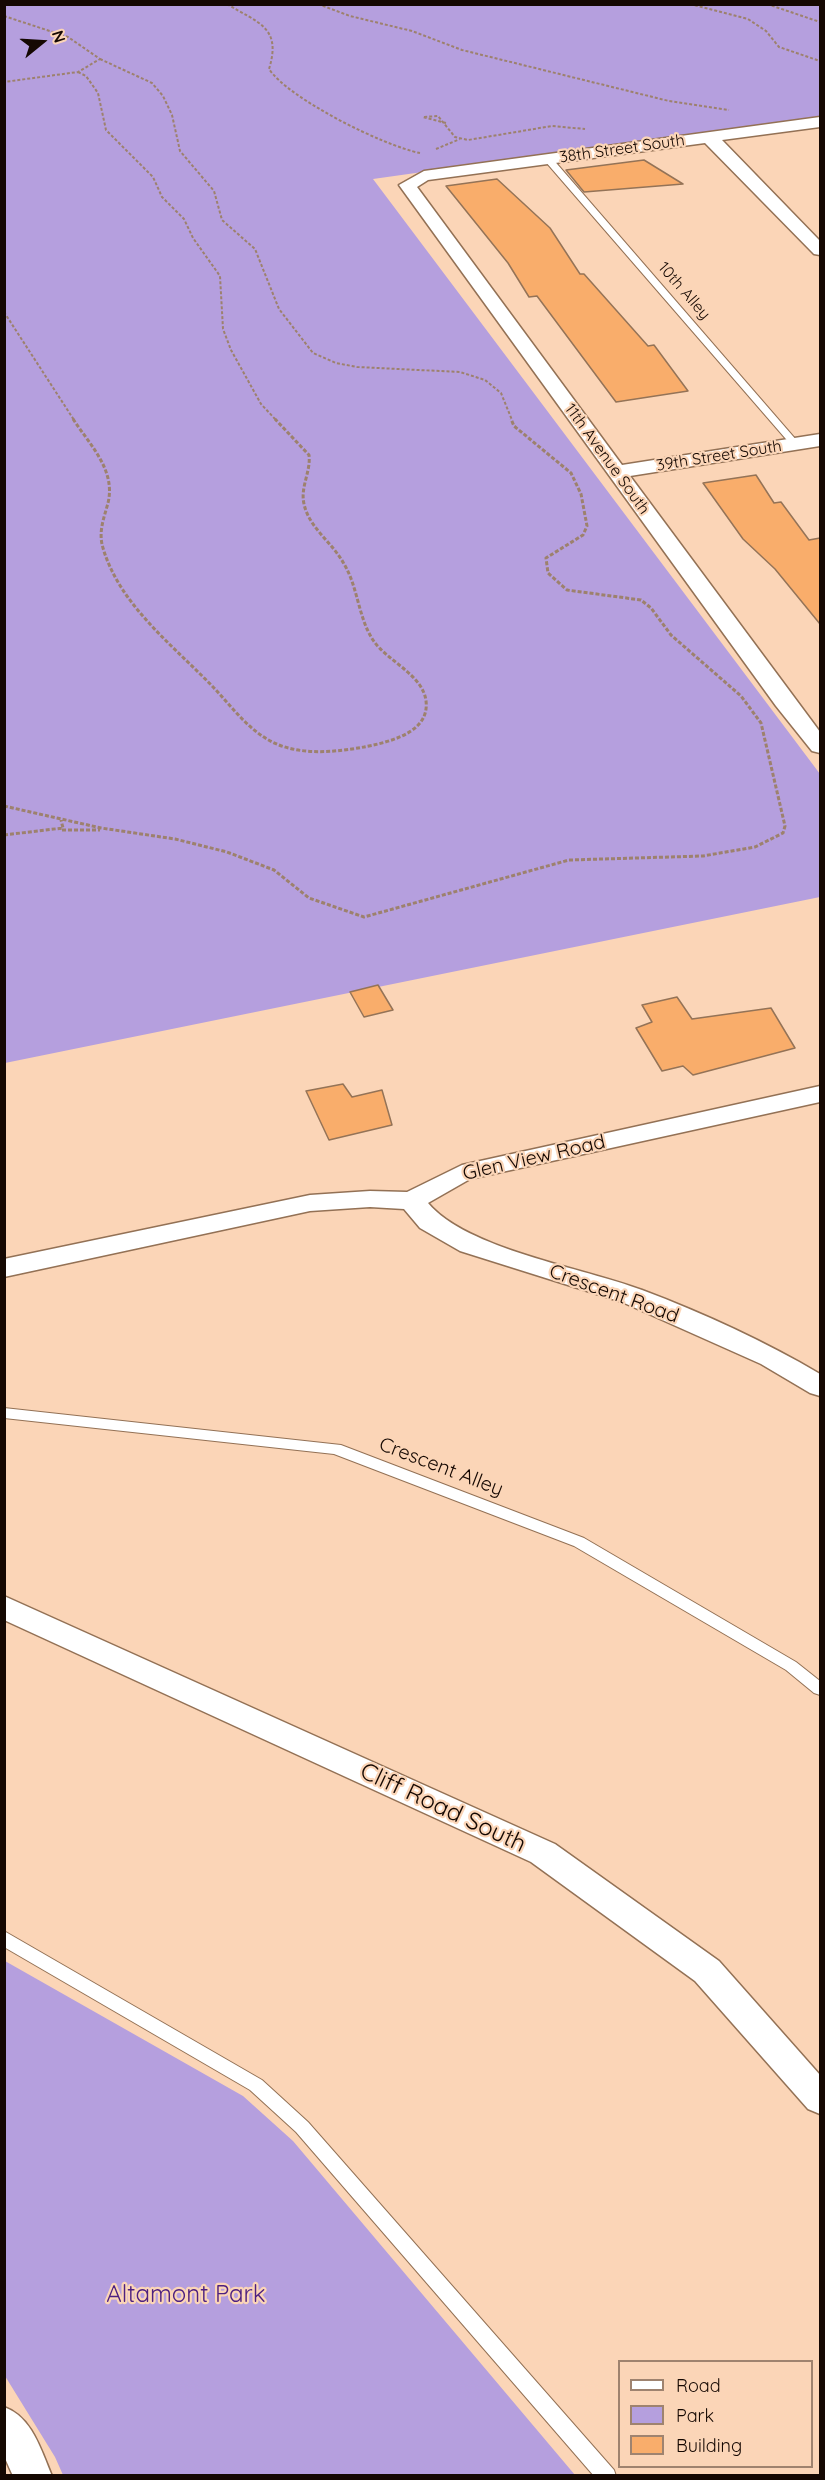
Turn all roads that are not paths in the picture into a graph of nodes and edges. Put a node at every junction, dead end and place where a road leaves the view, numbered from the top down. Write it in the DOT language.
graph roads {
  1 [pos="820,123"];
  2 [pos="708,137"];
  3 [pos="548,159"];
  4 [pos="424,176"];
  5 [pos="820,250"];
  6 [pos="820,440"];
  7 [pos="795,444"];
  8 [pos="617,472"];
  9 [pos="812,724"];
  10 [pos="820,746"];
  11 [pos="820,1094"];
  12 [pos="412,1201"];
  13 [pos="4,1268"];
  14 [pos="820,1386"];
  15 [pos="4,1413"];
  16 [pos="4,1607"];
  17 [pos="820,1689"];
  18 [pos="4,1938"];
  19 [pos="820,2099"];
  20 [pos="4,2424"];
  21 [pos="33,2475"];
  22 [pos="607,2475"];
  1 -- 2 [label="street, 38th Street South"];
  2 -- 3 [label="street, 38th Street South"];
  2 -- 5 [label="street"];
  3 -- 4 [label="street, 38th Street South"];
  3 -- 7 [label="lane, 10th Alley"];
  4 -- 8 [label="street, 11th Avenue South"];
  6 -- 7 [label="street, 39th Street South"];
  7 -- 8 [label="street, 39th Street South"];
  8 -- 9 [label="street, 11th Avenue South"];
  9 -- 10 [label="street, 11th Avenue South"];
  11 -- 12 [label="street, Glen View Road"];
  12 -- 13 [label="street"];
  12 -- 14 [label="street, Crescent Road"];
  15 -- 17 [label="lane, Crescent Alley"];
  16 -- 19 [label="street, Cliff Road South"];
  18 -- 22 [label="lane"];
  20 -- 21 [label="street"];
}
